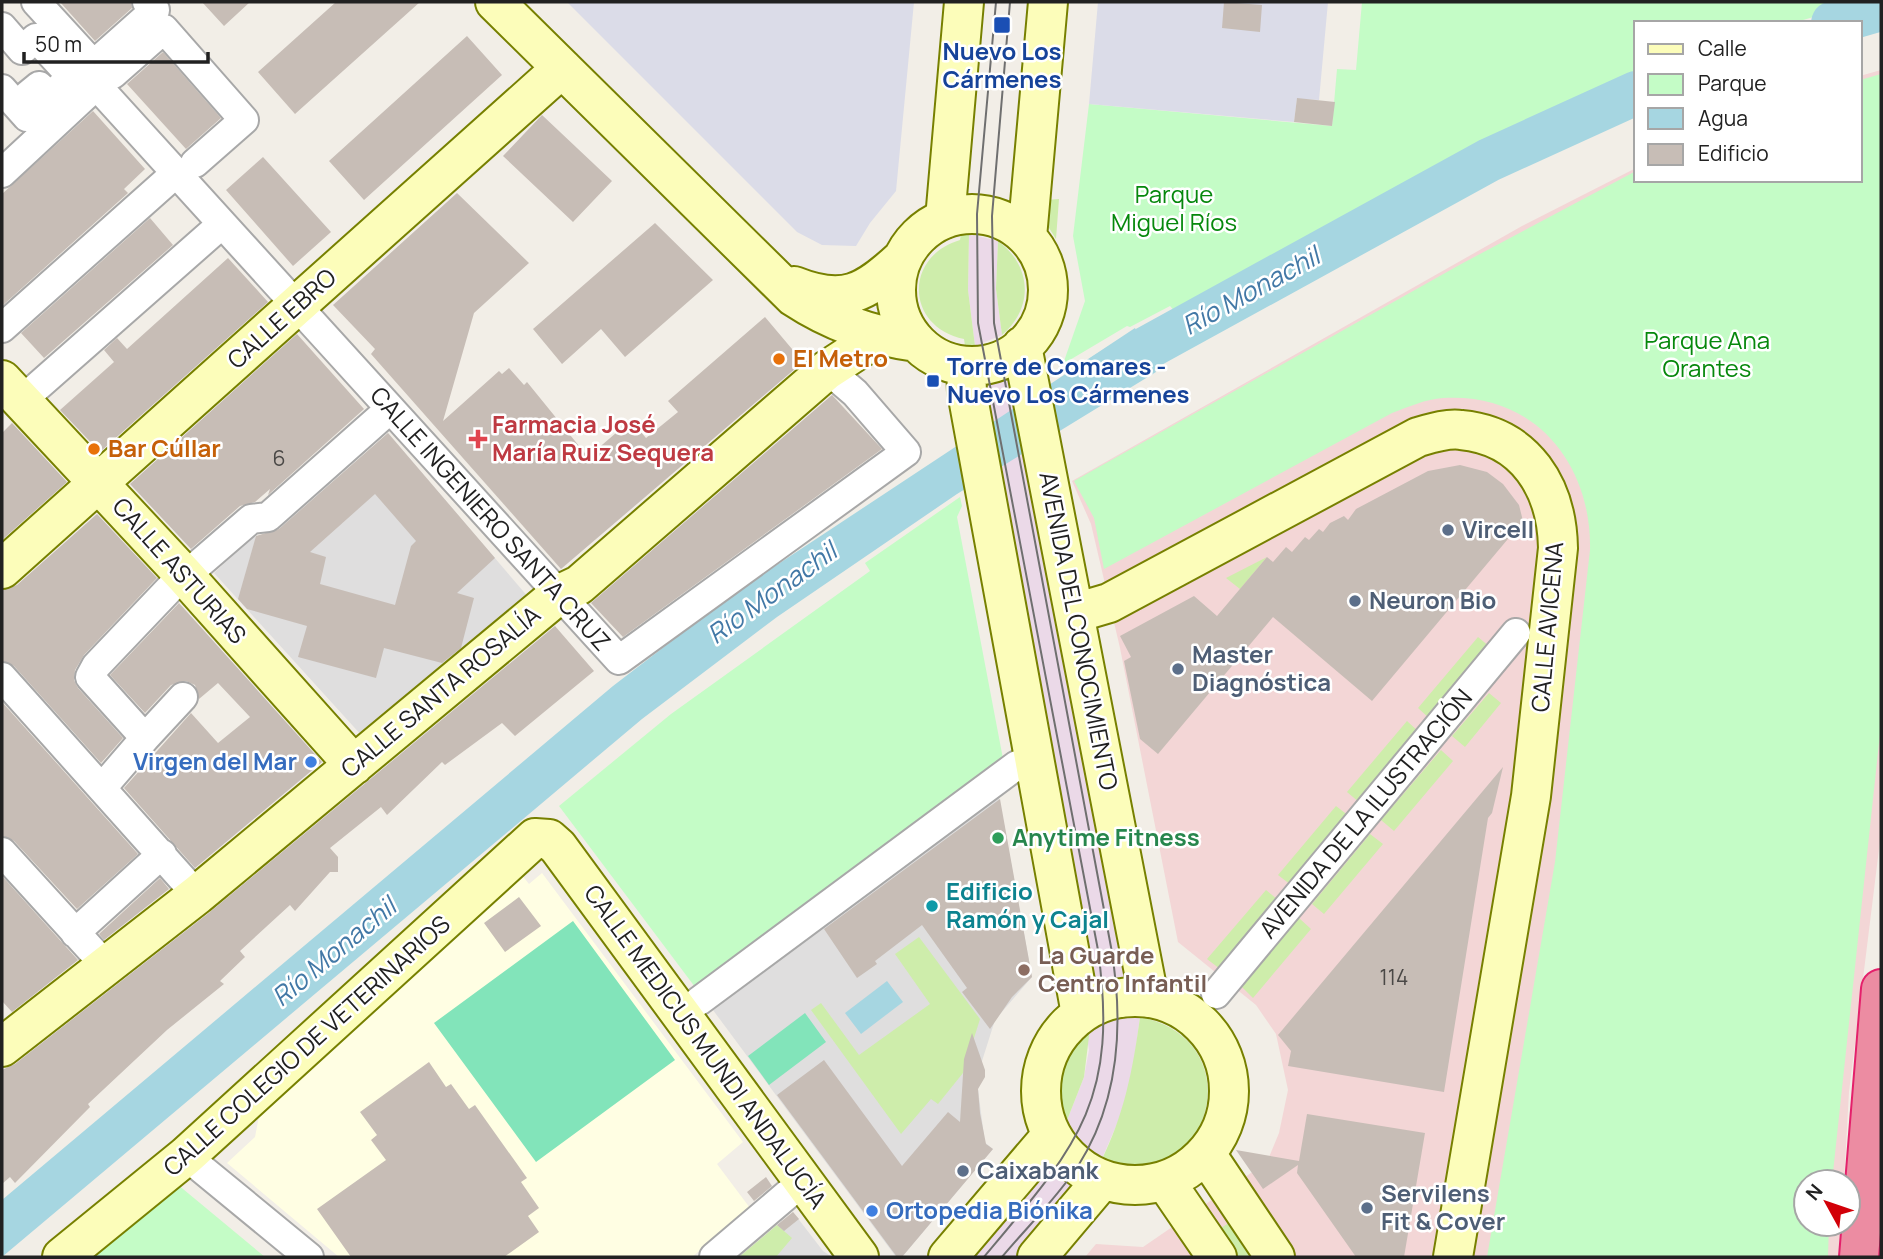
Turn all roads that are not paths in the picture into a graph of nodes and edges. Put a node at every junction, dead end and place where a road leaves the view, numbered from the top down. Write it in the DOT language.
graph roads {
  1 [pos="36,2"];
  2 [pos="147,2"];
  3 [pos="495,2"];
  4 [pos="964,2"];
  5 [pos="1048,2"];
  6 [pos="2,27"];
  7 [pos="562,68"];
  8 [pos="104,74"];
  9 [pos="2,89"];
  10 [pos="185,168"];
  11 [pos="2,173"];
  12 [pos="945,219"];
  13 [pos="222,224"];
  14 [pos="1027,237"];
  15 [pos="902,259"];
  16 [pos="773,278"];
  17 [pos="296,306"];
  18 [pos="2,328"];
  19 [pos="878,336"];
  20 [pos="916,342"];
  21 [pos="1026,360"];
  22 [pos="834,375"];
  23 [pos="966,379"];
  24 [pos="12,391"];
  25 [pos="390,409"];
  26 [pos="98,483"];
  27 [pos="2,569"];
  28 [pos="180,579"];
  29 [pos="558,594"];
  30 [pos="1075,613"];
  31 [pos="1516,634"];
  32 [pos="2,677"];
  33 [pos="183,697"];
  34 [pos="145,738"];
  35 [pos="354,765"];
  36 [pos="1017,765"];
  37 [pos="107,782"];
  38 [pos="549,839"];
  39 [pos="2,852"];
  40 [pos="162,855"];
  41 [pos="197,895"];
  42 [pos="75,933"];
  43 [pos="106,966"];
  44 [pos="1881,989"];
  45 [pos="1216,994"];
  46 [pos="1149,998"];
  47 [pos="691,1008"];
  48 [pos="1082,1014"];
  49 [pos="7,1033"];
  50 [pos="1051,1136"];
  51 [pos="1206,1154"];
  52 [pos="186,1156"];
  53 [pos="1102,1180"];
  54 [pos="1165,1181"];
  55 [pos="788,1194"];
  56 [pos="62,1257"];
  57 [pos="309,1257"];
  58 [pos="714,1257"];
  59 [pos="859,1257"];
  60 [pos="948,1257"];
  61 [pos="1037,1257"];
  62 [pos="1217,1257"];
  63 [pos="1275,1257"];
  64 [pos="1453,1257"];
  65 [pos="1858,1257"];
  1 -- 8 [label="street, CALLE INGENIERO SANTA CRUZ"];
  2 -- 8 [label="street"];
  3 -- 7 [label="street"];
  4 -- 12 [label="street"];
  5 -- 14 [label="street"];
  6 -- 9 [label="street"];
  7 -- 16 [label="street"];
  7 -- 17 [label="street, CALLE EBRO"];
  8 -- 10 [label="street, CALLE INGENIERO SANTA CRUZ"];
  8 -- 10 [label="street"];
  8 -- 11 [label="street"];
  10 -- 13 [label="street, CALLE INGENIERO SANTA CRUZ"];
  10 -- 18 [label="street"];
  12 -- 14 [label="street"];
  12 -- 15 [label="street"];
  13 -- 17 [label="street, CALLE INGENIERO SANTA CRUZ"];
  13 -- 24 [label="street"];
  14 -- 21 [label="street"];
  15 -- 16 [label="street"];
  15 -- 20 [label="street"];
  16 -- 19 [label="street"];
  17 -- 25 [label="street, CALLE INGENIERO SANTA CRUZ"];
  17 -- 26 [label="street, CALLE EBRO"];
  19 -- 20 [label="street"];
  19 -- 29 [label="street, CALLE SANTA ROSALÍA"];
  20 -- 23 [label="street"];
  21 -- 23 [label="street"];
  21 -- 30 [label="street, AVENIDA DEL CONOCIMIENTO"];
  22 -- 29 [label="street, CALLE INGENIERO SANTA CRUZ"];
  23 -- 48 [label="street"];
  24 -- 26 [label="street, CALLE ASTURIAS"];
  25 -- 28 [label="street"];
  25 -- 29 [label="street, CALLE INGENIERO SANTA CRUZ"];
  26 -- 27 [label="street, CALLE EBRO"];
  26 -- 28 [label="street, CALLE ASTURIAS"];
  28 -- 34 [label="street"];
  28 -- 35 [label="street, CALLE ASTURIAS"];
  29 -- 35 [label="street, CALLE SANTA ROSALÍA"];
  30 -- 46 [label="street, AVENIDA DEL CONOCIMIENTO"];
  30 -- 64 [label="street, CALLE AVICENA"];
  31 -- 45 [label="street, AVENIDA DE LA ILUSTRACIÓN"];
  32 -- 40 [label="street"];
  33 -- 34 [label="street"];
  34 -- 37 [label="street"];
  35 -- 41 [label="street, CALLE SANTA ROSALÍA"];
  36 -- 47 [label="street"];
  38 -- 47 [label="street, CALLE MEDICUS MUNDI ANDALUCÍA"];
  38 -- 52 [label="street, CALLE COLEGIO DE VETERINARIOS"];
  39 -- 42 [label="street"];
  40 -- 41 [label="street"];
  40 -- 42 [label="street"];
  41 -- 43 [label="street, CALLE SANTA ROSALÍA"];
  42 -- 43 [label="street"];
  43 -- 49 [label="street, CALLE SANTA ROSALÍA"];
  44 -- 65 [label="highway"];
  46 -- 48 [label="street"];
  46 -- 51 [label="street"];
  47 -- 59 [label="street, CALLE MEDICUS MUNDI ANDALUCÍA"];
  48 -- 50 [label="street"];
  50 -- 53 [label="street"];
  50 -- 60 [label="street"];
  51 -- 54 [label="street"];
  51 -- 63 [label="street"];
  52 -- 56 [label="street, CALLE COLEGIO DE VETERINARIOS"];
  52 -- 57 [label="street"];
  53 -- 54 [label="street"];
  53 -- 61 [label="street"];
  54 -- 62 [label="street"];
  55 -- 58 [label="street"];
}
